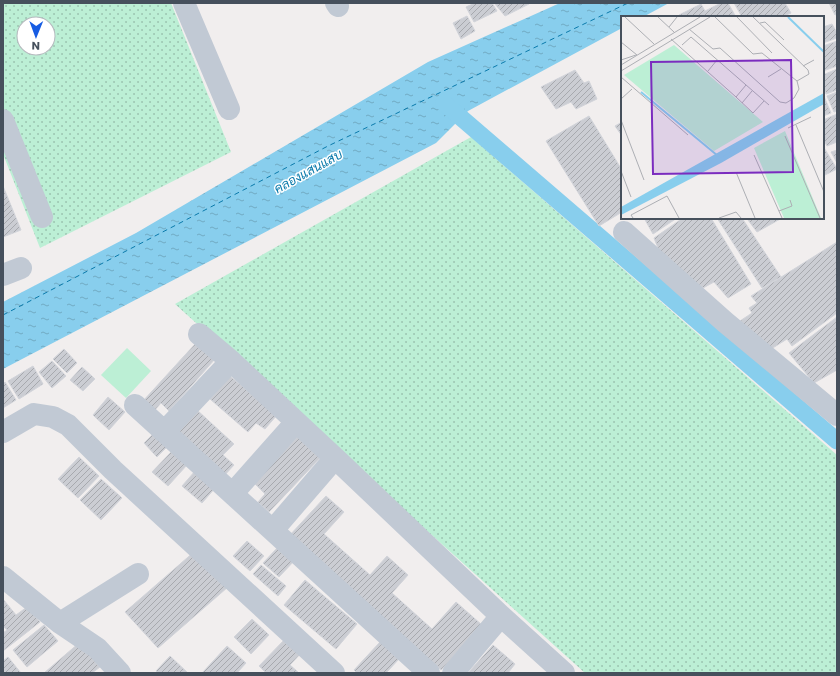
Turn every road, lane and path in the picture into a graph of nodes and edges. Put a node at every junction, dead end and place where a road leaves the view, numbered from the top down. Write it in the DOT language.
graph roads {
  1 [pos="184,3"];
  2 [pos="229,109"];
  3 [pos="3,120"];
  4 [pos="42,217"];
  5 [pos="624,232"];
  6 [pos="199,334"];
  7 [pos="231,361"];
  8 [pos="135,405"];
  9 [pos="837,415"];
  10 [pos="296,422"];
  11 [pos="3,432"];
  12 [pos="164,432"];
  13 [pos="335,458"];
  14 [pos="234,493"];
  15 [pos="273,530"];
  16 [pos="138,574"];
  17 [pos="3,577"];
  18 [pos="501,616"];
  19 [pos="60,623"];
  20 [pos="120,673"];
  21 [pos="334,673"];
  22 [pos="429,673"];
  23 [pos="453,673"];
  24 [pos="564,673"];
  1 -- 2 [label="street"];
  3 -- 4 [label="street"];
  5 -- 9 [label="street"];
  6 -- 7 [label="street"];
  7 -- 10 [label="street"];
  7 -- 12 [label="street"];
  8 -- 12 [label="street"];
  10 -- 13 [label="street"];
  10 -- 14 [label="street"];
  11 -- 21 [label="street"];
  12 -- 14 [label="street"];
  13 -- 15 [label="street"];
  13 -- 18 [label="street"];
  14 -- 15 [label="street"];
  15 -- 22 [label="street"];
  16 -- 19 [label="street"];
  17 -- 19 [label="street"];
  18 -- 23 [label="street"];
  18 -- 24 [label="street"];
  19 -- 20 [label="street"];
}
